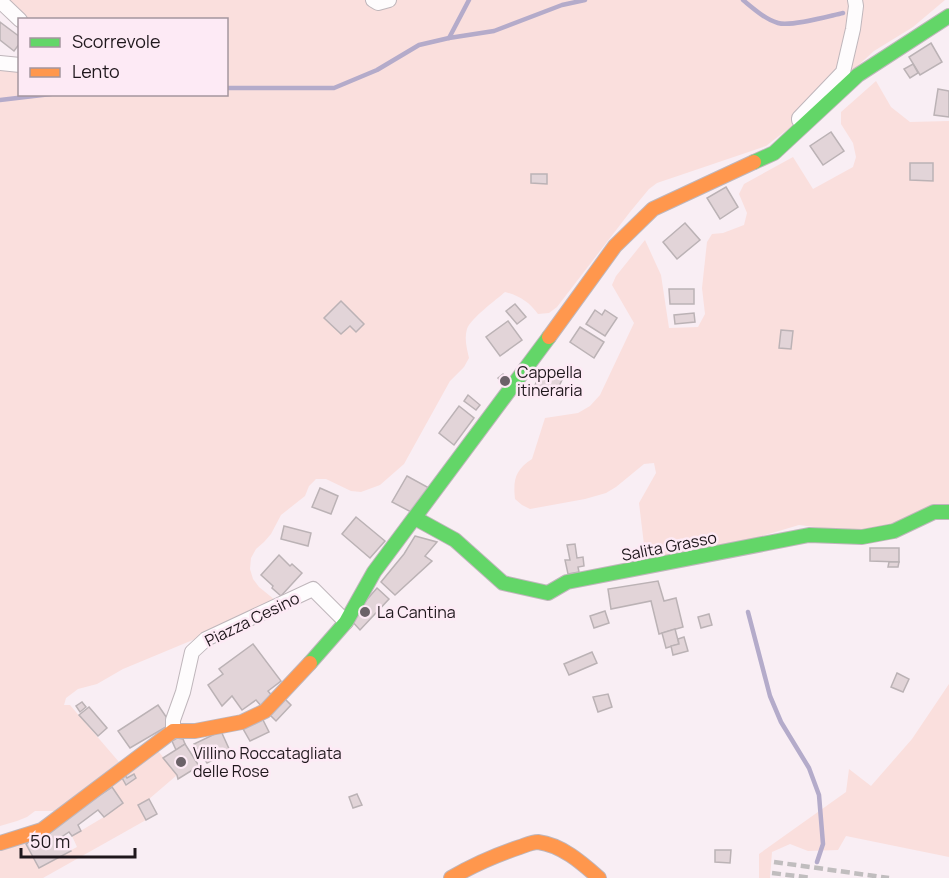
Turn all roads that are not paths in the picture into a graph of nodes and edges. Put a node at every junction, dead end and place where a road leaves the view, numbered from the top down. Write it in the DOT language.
graph roads {
  1 [pos="373,0"];
  2 [pos="389,0"];
  3 [pos="855,0"];
  4 [pos="0,1"];
  5 [pos="949,16"];
  6 [pos="18,18"];
  7 [pos="0,63"];
  8 [pos="18,65"];
  9 [pos="801,128"];
  10 [pos="949,512"];
  11 [pos="415,519"];
  12 [pos="345,622"];
  13 [pos="174,731"];
  14 [pos="0,843"];
  15 [pos="451,878"];
  16 [pos="599,878"];
  1 -- 2 [label="street"];
  3 -- 9 [label="street"];
  4 -- 6 [label="street"];
  5 -- 9 [label="street"];
  7 -- 8 [label="street"];
  9 -- 11 [label="street"];
  10 -- 11 [label="street, Salita Grasso"];
  11 -- 12 [label="street"];
  12 -- 13 [label="street"];
  12 -- 13 [label="street, Piazza Cesino"];
  13 -- 14 [label="street"];
  15 -- 16 [label="street"];
}
